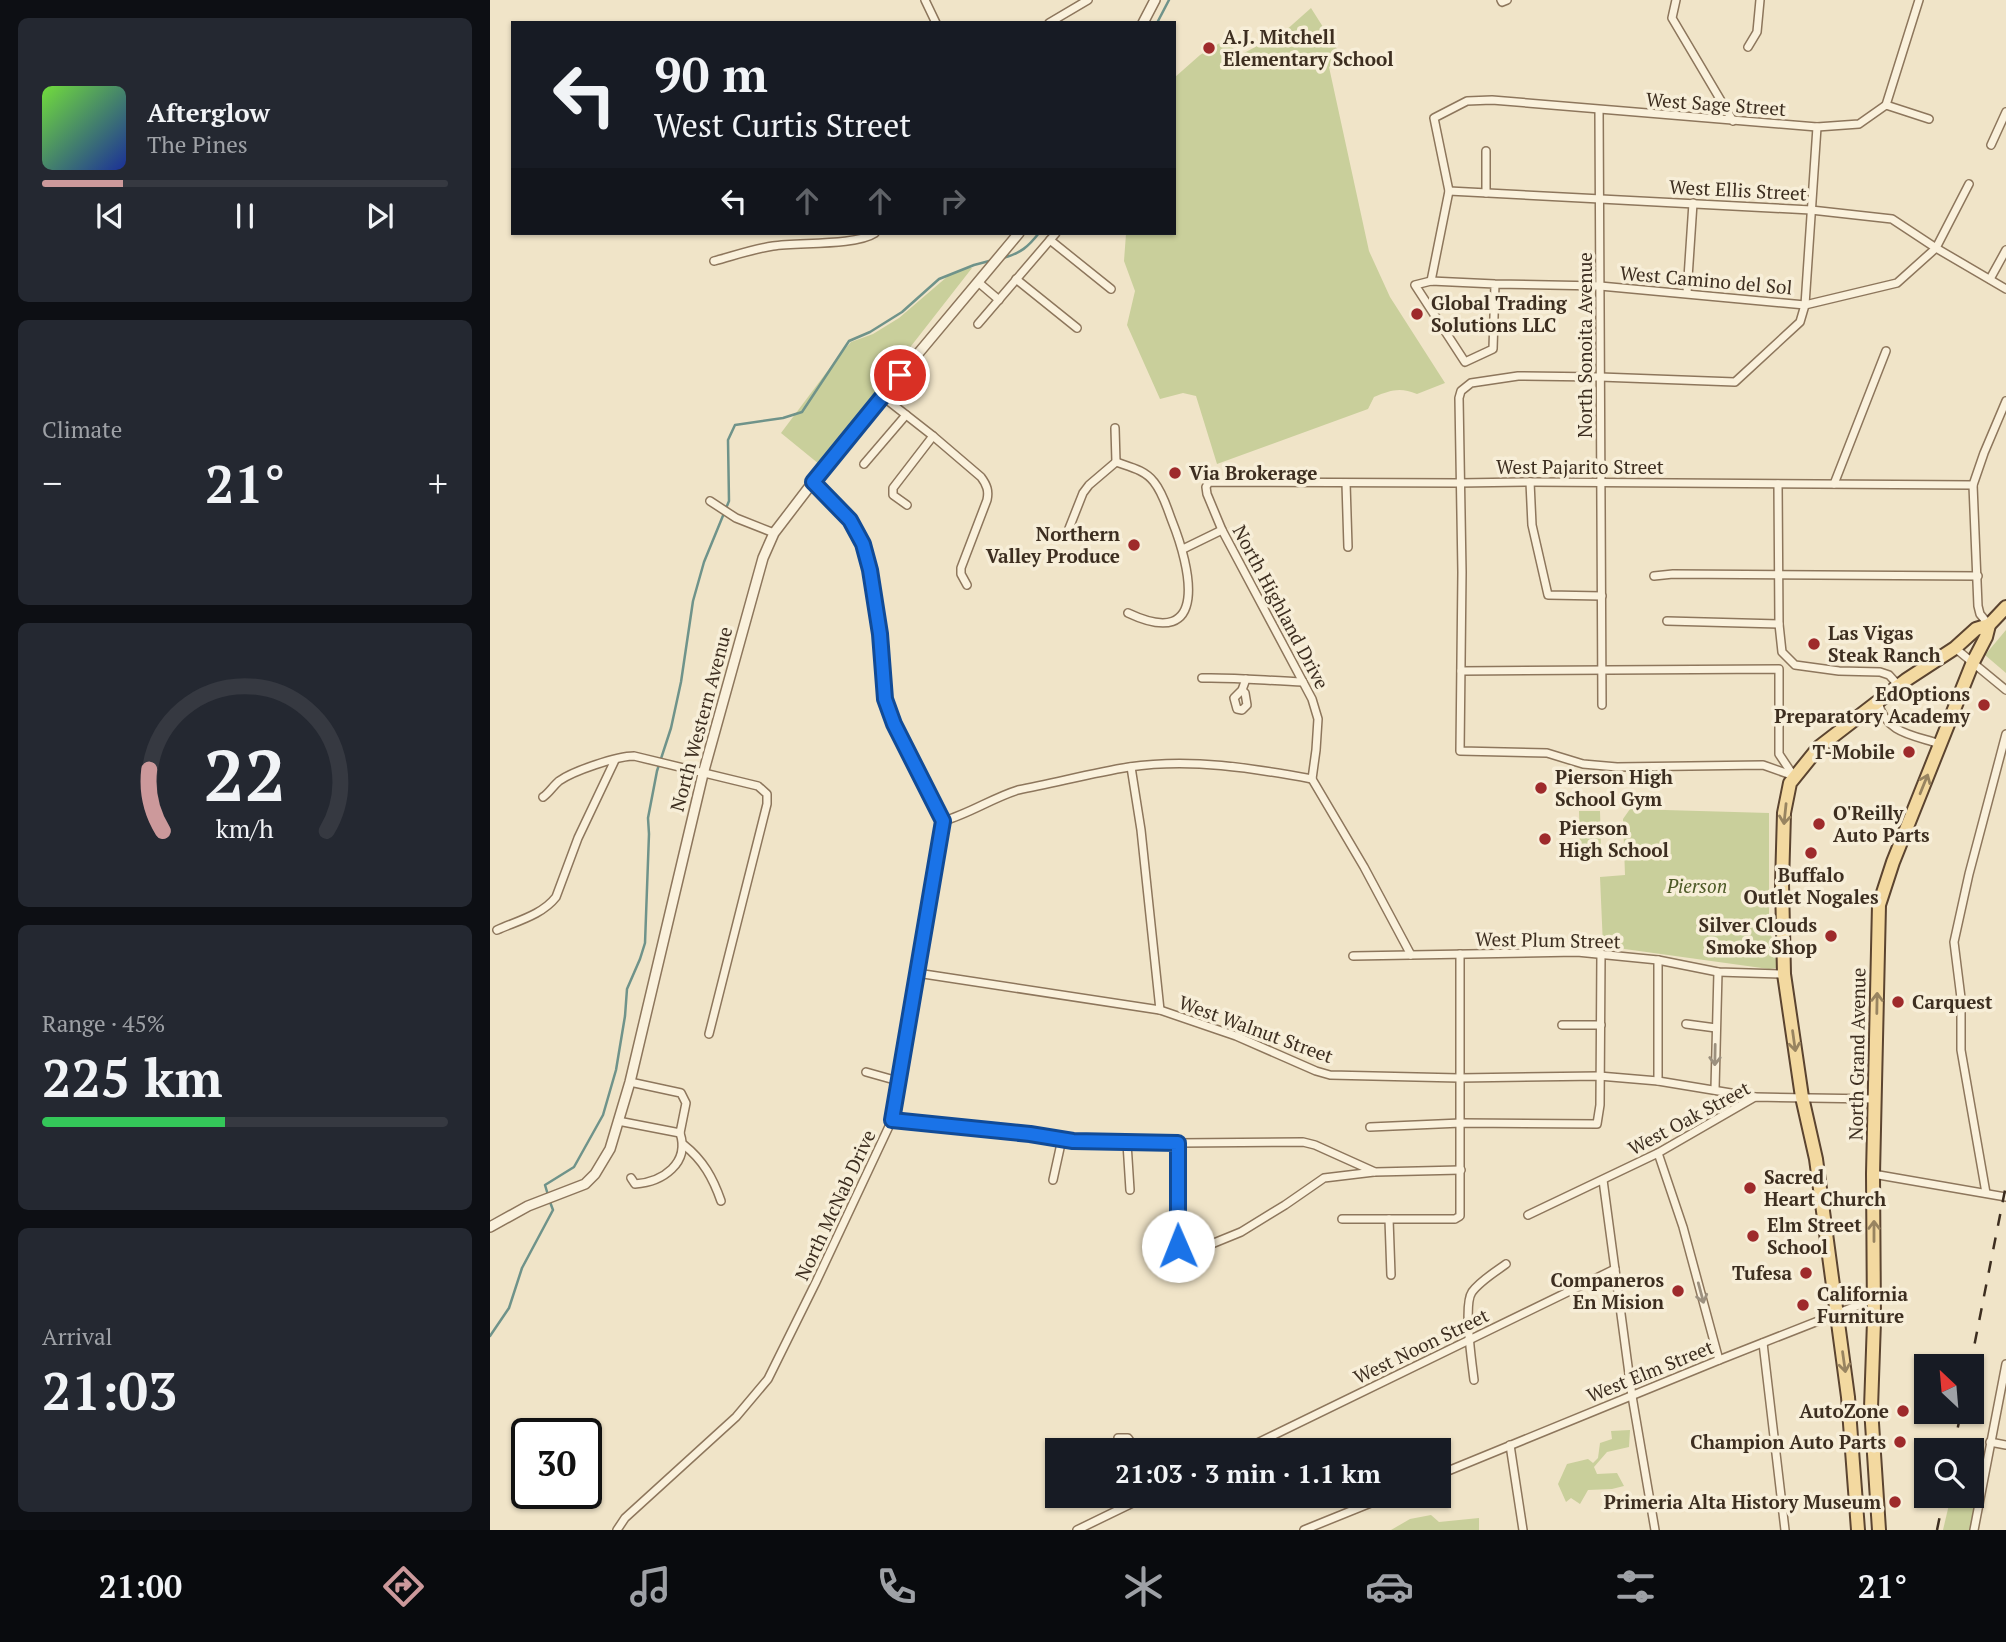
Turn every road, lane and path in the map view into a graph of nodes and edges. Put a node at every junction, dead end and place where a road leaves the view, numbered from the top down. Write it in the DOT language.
graph roads {
  1 [pos="925,0"];
  2 [pos="1088,0"];
  3 [pos="1154,0"];
  4 [pos="1676,0"];
  5 [pos="1760,0"];
  6 [pos="1919,0"];
  7 [pos="935,21"];
  8 [pos="1052,21"];
  9 [pos="1144,21"];
  10 [pos="1748,47"];
  11 [pos="1886,105"];
  12 [pos="1599,110"];
  13 [pos="2006,112"];
  14 [pos="1929,119"];
  15 [pos="1733,121"];
  16 [pos="1817,127"];
  17 [pos="1991,145"];
  18 [pos="1486,151"];
  19 [pos="1969,184"];
  20 [pos="1449,191"];
  21 [pos="1486,192"];
  22 [pos="1600,198"];
  23 [pos="1693,203"];
  24 [pos="1811,210"];
  25 [pos="871,235"];
  26 [pos="1017,235"];
  27 [pos="1054,235"];
  28 [pos="1050,240"];
  29 [pos="1936,248"];
  30 [pos="2006,250"];
  31 [pos="714,261"];
  32 [pos="1016,279"];
  33 [pos="1990,279"];
  34 [pos="1431,281"];
  35 [pos="978,282"];
  36 [pos="1495,284"];
  37 [pos="1600,286"];
  38 [pos="1111,289"];
  39 [pos="2006,289"];
  40 [pos="1687,293"];
  41 [pos="999,300"];
  42 [pos="1805,305"];
  43 [pos="978,324"];
  44 [pos="1077,328"];
  45 [pos="1886,351"];
  46 [pos="1600,377"];
  47 [pos="882,396"];
  48 [pos="2006,401"];
  49 [pos="906,415"];
  50 [pos="1115,428"];
  51 [pos="933,436"];
  52 [pos="1116,463"];
  53 [pos="864,464"];
  54 [pos="813,482"];
  55 [pos="1531,482"];
  56 [pos="1601,482"];
  57 [pos="1346,483"];
  58 [pos="1460,483"];
  59 [pos="1778,484"];
  60 [pos="1834,484"];
  61 [pos="1973,485"];
  62 [pos="710,501"];
  63 [pos="1209,502"];
  64 [pos="906,505"];
  65 [pos="1223,530"];
  66 [pos="774,533"];
  67 [pos="1066,536"];
  68 [pos="1348,547"];
  69 [pos="1183,549"];
  70 [pos="1779,575"];
  71 [pos="1654,576"];
  72 [pos="1978,576"];
  73 [pos="967,585"];
  74 [pos="1602,596"];
  75 [pos="2006,607"];
  76 [pos="1128,613"];
  77 [pos="1667,621"];
  78 [pos="1779,624"];
  79 [pos="1989,625"];
  80 [pos="1955,648"];
  81 [pos="1973,662"];
  82 [pos="1461,671"];
  83 [pos="1602,671"];
  84 [pos="1202,678"];
  85 [pos="1246,679"];
  86 [pos="1303,682"];
  87 [pos="1899,686"];
  88 [pos="1242,690"];
  89 [pos="2006,690"];
  90 [pos="1878,702"];
  91 [pos="1602,705"];
  92 [pos="2006,734"];
  93 [pos="1940,744"];
  94 [pos="615,760"];
  95 [pos="1131,767"];
  96 [pos="703,774"];
  97 [pos="1794,776"];
  98 [pos="1312,779"];
  99 [pos="543,797"];
  100 [pos="943,821"];
  101 [pos="497,930"];
  102 [pos="1411,954"];
  103 [pos="1460,954"];
  104 [pos="1601,954"];
  105 [pos="1353,956"];
  106 [pos="1658,960"];
  107 [pos="1718,972"];
  108 [pos="917,973"];
  109 [pos="1784,974"];
  110 [pos="1160,1010"];
  111 [pos="1686,1024"];
  112 [pos="1562,1025"];
  113 [pos="1601,1025"];
  114 [pos="1716,1027"];
  115 [pos="709,1034"];
  116 [pos="866,1072"];
  117 [pos="1599,1076"];
  118 [pos="1459,1078"];
  119 [pos="630,1082"];
  120 [pos="898,1082"];
  121 [pos="1658,1082"];
  122 [pos="1715,1090"];
  123 [pos="1755,1097"];
  124 [pos="1802,1097"];
  125 [pos="1876,1099"];
  126 [pos="892,1120"];
  127 [pos="618,1121"];
  128 [pos="1461,1123"];
  129 [pos="1370,1127"];
  130 [pos="680,1133"];
  131 [pos="1062,1139"];
  132 [pos="1127,1143"];
  133 [pos="1178,1143"];
  134 [pos="684,1145"];
  135 [pos="1658,1153"];
  136 [pos="1461,1171"];
  137 [pos="1375,1172"];
  138 [pos="1873,1174"];
  139 [pos="631,1178"];
  140 [pos="1053,1180"];
  141 [pos="1603,1180"];
  142 [pos="1130,1190"];
  143 [pos="1986,1193"];
  144 [pos="2006,1197"];
  145 [pos="721,1201"];
  146 [pos="1528,1215"];
  147 [pos="1342,1219"];
  148 [pos="1389,1219"];
  149 [pos="490,1227"];
  150 [pos="1506,1264"];
  151 [pos="1615,1269"];
  152 [pos="1391,1275"];
  153 [pos="1874,1299"];
  154 [pos="1837,1312"];
  155 [pos="1469,1341"];
  156 [pos="1763,1343"];
  157 [pos="1719,1360"];
  158 [pos="2006,1364"];
  159 [pos="1474,1380"];
  160 [pos="1632,1396"];
  161 [pos="1268,1438"];
  162 [pos="1990,1442"];
  163 [pos="1510,1445"];
  164 [pos="2006,1445"];
  165 [pos="1451,1470"];
  166 [pos="1122,1508"];
  167 [pos="1359,1508"];
  168 [pos="617,1530"];
  169 [pos="1077,1530"];
  170 [pos="1304,1530"];
  171 [pos="1523,1530"];
  172 [pos="1655,1530"];
  173 [pos="1785,1530"];
  174 [pos="1858,1530"];
  175 [pos="1879,1530"];
  176 [pos="1974,1530"];
  1 -- 7 [label="street"];
  2 -- 8 [label="street"];
  3 -- 9 [label="street"];
  4 -- 15 [label="street"];
  5 -- 10 [label="street"];
  6 -- 11 [label="street"];
  11 -- 14 [label="street"];
  11 -- 16 [label="street, West Sage Street"];
  12 -- 15 [label="street, West Sage Street"];
  12 -- 20 [label="street, West Sage Street"];
  12 -- 22 [label="street, North Sonoita Avenue"];
  13 -- 17 [label="street"];
  15 -- 16 [label="street, West Sage Street"];
  16 -- 24 [label="street"];
  18 -- 21 [label="street"];
  19 -- 29 [label="street"];
  20 -- 21 [label="street, West Ellis Street"];
  20 -- 34 [label="street"];
  21 -- 22 [label="street, West Ellis Street"];
  22 -- 23 [label="street, West Ellis Street"];
  22 -- 37 [label="street, North Sonoita Avenue"];
  23 -- 24 [label="street, West Ellis Street"];
  23 -- 40 [label="street"];
  24 -- 29 [label="street, West Ellis Street"];
  24 -- 42 [label="street"];
  25 -- 31 [label="street"];
  26 -- 35 [label="street, North Western Avenue"];
  27 -- 28 [label="street"];
  28 -- 32 [label="street"];
  28 -- 38 [label="street"];
  29 -- 33 [label="street, West Ellis Street"];
  29 -- 42 [label="street, West Camino del Sol"];
  30 -- 33 [label="street"];
  32 -- 41 [label="street"];
  32 -- 44 [label="street"];
  33 -- 39 [label="street, West Ellis Street"];
  34 -- 36 [label="street, West Camino del Sol"];
  34 -- 36 [label="street, West Camino del Sol"];
  35 -- 41 [label="street"];
  35 -- 47 [label="street, North Western Avenue"];
  36 -- 37 [label="street, West Camino del Sol"];
  37 -- 40 [label="street, West Camino del Sol"];
  37 -- 46 [label="street, North Sonoita Avenue"];
  40 -- 42 [label="street, West Camino del Sol"];
  41 -- 43 [label="street"];
  42 -- 46 [label="street"];
  45 -- 60 [label="street"];
  46 -- 56 [label="street, North Sonoita Avenue"];
  46 -- 58 [label="street"];
  47 -- 49 [label="street"];
  47 -- 54 [label="street, North Western Avenue"];
  48 -- 61 [label="street"];
  49 -- 51 [label="street"];
  49 -- 53 [label="street"];
  50 -- 52 [label="street"];
  51 -- 64 [label="street"];
  51 -- 73 [label="street"];
  52 -- 67 [label="street"];
  52 -- 69 [label="street"];
  54 -- 66 [label="street, North Western Avenue"];
  54 -- 100 [label="street"];
  55 -- 56 [label="street, West Pajarito Street"];
  55 -- 58 [label="street, West Pajarito Street"];
  55 -- 74 [label="street"];
  56 -- 59 [label="street, West Pajarito Street"];
  56 -- 74 [label="street, North Sonoita Avenue"];
  57 -- 58 [label="street, West Pajarito Street"];
  57 -- 63 [label="street, West Pajarito Street"];
  57 -- 68 [label="street"];
  58 -- 82 [label="street"];
  59 -- 60 [label="street, West Pajarito Street"];
  59 -- 70 [label="street"];
  60 -- 61 [label="street, West Pajarito Street"];
  61 -- 72 [label="street"];
  62 -- 66 [label="street"];
  63 -- 65 [label="street, North Highland Drive"];
  65 -- 69 [label="street"];
  65 -- 86 [label="street, North Highland Drive"];
  66 -- 96 [label="street, North Western Avenue"];
  69 -- 76 [label="street"];
  70 -- 71 [label="street"];
  70 -- 72 [label="street"];
  70 -- 78 [label="street"];
  72 -- 79 [label="street"];
  74 -- 83 [label="street, North Sonoita Avenue"];
  75 -- 79 [label="main road, North Grand Avenue"];
  77 -- 78 [label="street"];
  78 -- 87 [label="street"];
  79 -- 80 [label="main road"];
  79 -- 81 [label="main road, North Grand Avenue"];
  80 -- 81 [label="street"];
  80 -- 87 [label="main road"];
  81 -- 89 [label="street"];
  81 -- 93 [label="main road, North Grand Avenue"];
  82 -- 83 [label="street"];
  82 -- 97 [label="street"];
  83 -- 91 [label="street, North Sonoita Avenue"];
  83 -- 97 [label="street"];
  84 -- 85 [label="street"];
  85 -- 86 [label="street"];
  85 -- 88 [label="street"];
  86 -- 98 [label="street, North Highland Drive"];
  87 -- 90 [label="main road"];
  90 -- 93 [label="street"];
  90 -- 97 [label="main road"];
  92 -- 143 [label="street"];
  125 -- 93 [label="main road, North Grand Avenue, one-way"];
  94 -- 96 [label="street"];
  94 -- 99 [label="street"];
  94 -- 101 [label="street"];
  95 -- 98 [label="street"];
  95 -- 100 [label="street"];
  95 -- 110 [label="street"];
  96 -- 115 [label="street"];
  96 -- 119 [label="street, North Western Avenue"];
  97 -- 109 [label="main road, one-way"];
  98 -- 102 [label="street"];
  100 -- 108 [label="street, North McNab Drive"];
  102 -- 103 [label="street, West Plum Street"];
  102 -- 105 [label="street, West Plum Street"];
  103 -- 104 [label="street, West Plum Street"];
  103 -- 118 [label="street"];
  104 -- 106 [label="street, West Plum Street"];
  104 -- 113 [label="street"];
  106 -- 107 [label="street, West Plum Street"];
  106 -- 121 [label="street"];
  107 -- 109 [label="street, West Plum Street"];
  107 -- 114 [label="street"];
  108 -- 110 [label="street, West Walnut Street"];
  108 -- 120 [label="street, North McNab Drive"];
  109 -- 124 [label="main road, one-way"];
  110 -- 118 [label="street, West Walnut Street"];
  111 -- 114 [label="street"];
  112 -- 113 [label="street"];
  113 -- 117 [label="street"];
  114 -- 122 [label="street, one-way"];
  116 -- 120 [label="street"];
  117 -- 118 [label="street, West Walnut Street"];
  117 -- 121 [label="street, West Walnut Street"];
  117 -- 128 [label="street"];
  118 -- 128 [label="street"];
  119 -- 127 [label="street, North Western Avenue"];
  119 -- 130 [label="street"];
  120 -- 126 [label="street, North McNab Drive"];
  121 -- 122 [label="street, West Walnut Street"];
  122 -- 123 [label="street, West Walnut Street"];
  123 -- 124 [label="street, West Oak Street"];
  123 -- 135 [label="street, West Oak Street"];
  124 -- 125 [label="street, West Oak Street"];
  124 -- 154 [label="main road"];
  125 -- 138 [label="main road, North Grand Avenue"];
  126 -- 131 [label="street"];
  126 -- 168 [label="street, North McNab Drive"];
  127 -- 130 [label="street"];
  127 -- 149 [label="street, North Western Avenue"];
  128 -- 129 [label="street"];
  128 -- 136 [label="street"];
  130 -- 134 [label="street"];
  131 -- 132 [label="street"];
  131 -- 140 [label="street"];
  132 -- 133 [label="street"];
  132 -- 142 [label="street"];
  133 -- 137 [label="street"];
  133 -- 137 [label="street"];
  134 -- 139 [label="street"];
  134 -- 145 [label="street"];
  135 -- 141 [label="street, West Oak Street"];
  135 -- 157 [label="street, one-way"];
  136 -- 137 [label="street"];
  136 -- 148 [label="street"];
  138 -- 143 [label="street"];
  153 -- 138 [label="main road, North Grand Avenue, one-way"];
  141 -- 146 [label="street, West Oak Street"];
  141 -- 151 [label="street"];
  143 -- 144 [label="street"];
  147 -- 148 [label="street"];
  148 -- 152 [label="street"];
  150 -- 155 [label="street"];
  151 -- 155 [label="street, West Noon Street"];
  151 -- 160 [label="street"];
  153 -- 154 [label="street, West Elm Street"];
  153 -- 175 [label="main road, North Grand Avenue"];
  154 -- 156 [label="street, West Elm Street"];
  154 -- 174 [label="main road, one-way"];
  155 -- 159 [label="street"];
  155 -- 161 [label="street, West Noon Street"];
  156 -- 157 [label="street, West Elm Street"];
  156 -- 173 [label="street"];
  157 -- 160 [label="street, West Elm Street"];
  158 -- 162 [label="street"];
  160 -- 163 [label="street, West Elm Street"];
  160 -- 172 [label="street"];
  162 -- 164 [label="street"];
  162 -- 176 [label="street"];
  163 -- 165 [label="street, West Elm Street"];
  163 -- 171 [label="street"];
  166 -- 169 [label="street"];
  167 -- 170 [label="street"];
}
